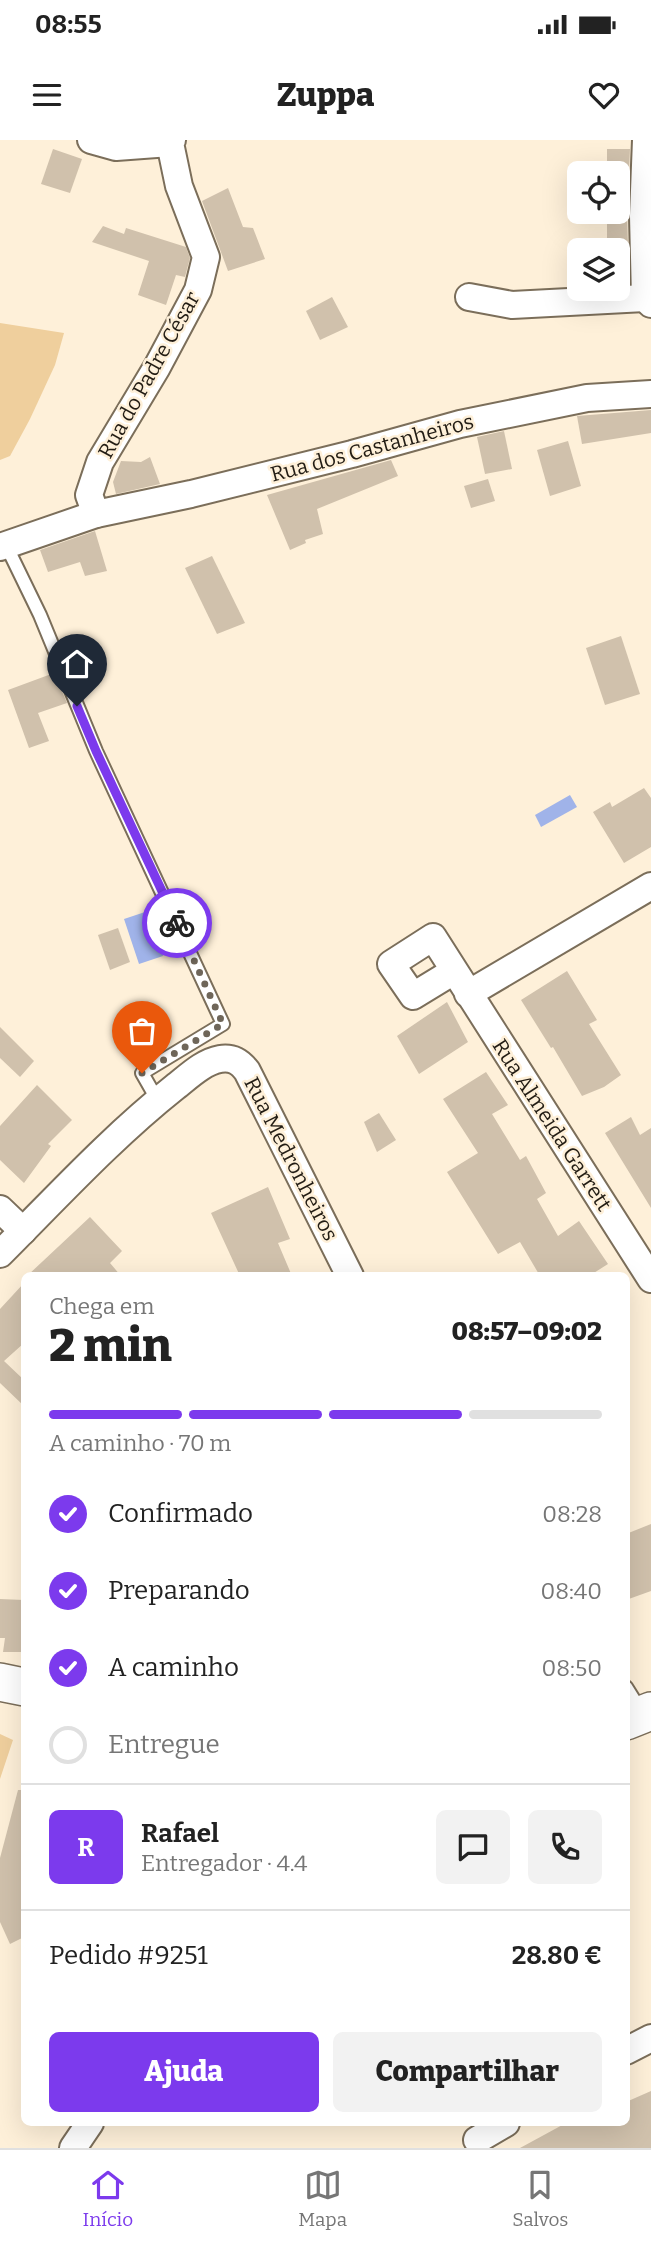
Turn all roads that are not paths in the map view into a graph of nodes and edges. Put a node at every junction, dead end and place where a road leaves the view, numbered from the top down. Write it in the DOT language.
graph roads {
  1 [pos="91,140"];
  2 [pos="646,140"];
  3 [pos="171,142"];
  4 [pos="469,297"];
  5 [pos="648,301"];
  6 [pos="651,394"];
  7 [pos="96,514"];
  8 [pos="3,546"];
  9 [pos="651,886"];
  10 [pos="454,971"];
  11 [pos="468,994"];
  12 [pos="158,1101"];
  13 [pos="0,1209"];
  14 [pos="23,1231"];
  15 [pos="0,1254"];
  16 [pos="348,1272"];
  17 [pos="651,1279"];
  18 [pos="0,1682"];
  19 [pos="21,1686"];
  20 [pos="651,2038"];
  21 [pos="630,2049"];
  22 [pos="88,2126"];
  23 [pos="498,2126"];
  24 [pos="477,2140"];
  25 [pos="73,2148"];
  1 -- 3 [label="street"];
  2 -- 5 [label="street"];
  3 -- 7 [label="street, Rua do Padre César"];
  4 -- 5 [label="street"];
  6 -- 7 [label="street, Rua dos Castanheiros"];
  7 -- 8 [label="street"];
  8 -- 12 [label="lane"];
  9 -- 11 [label="street"];
  10 -- 11 [label="street, Rua Almeida Garrett"];
  11 -- 17 [label="street, Rua Almeida Garrett"];
  12 -- 14 [label="street"];
  12 -- 16 [label="street, Rua Medronheiros"];
  13 -- 14 [label="street"];
  14 -- 15 [label="street"];
  18 -- 19 [label="main road"];
  20 -- 21 [label="street"];
  22 -- 25 [label="street"];
  23 -- 24 [label="street"];
}
